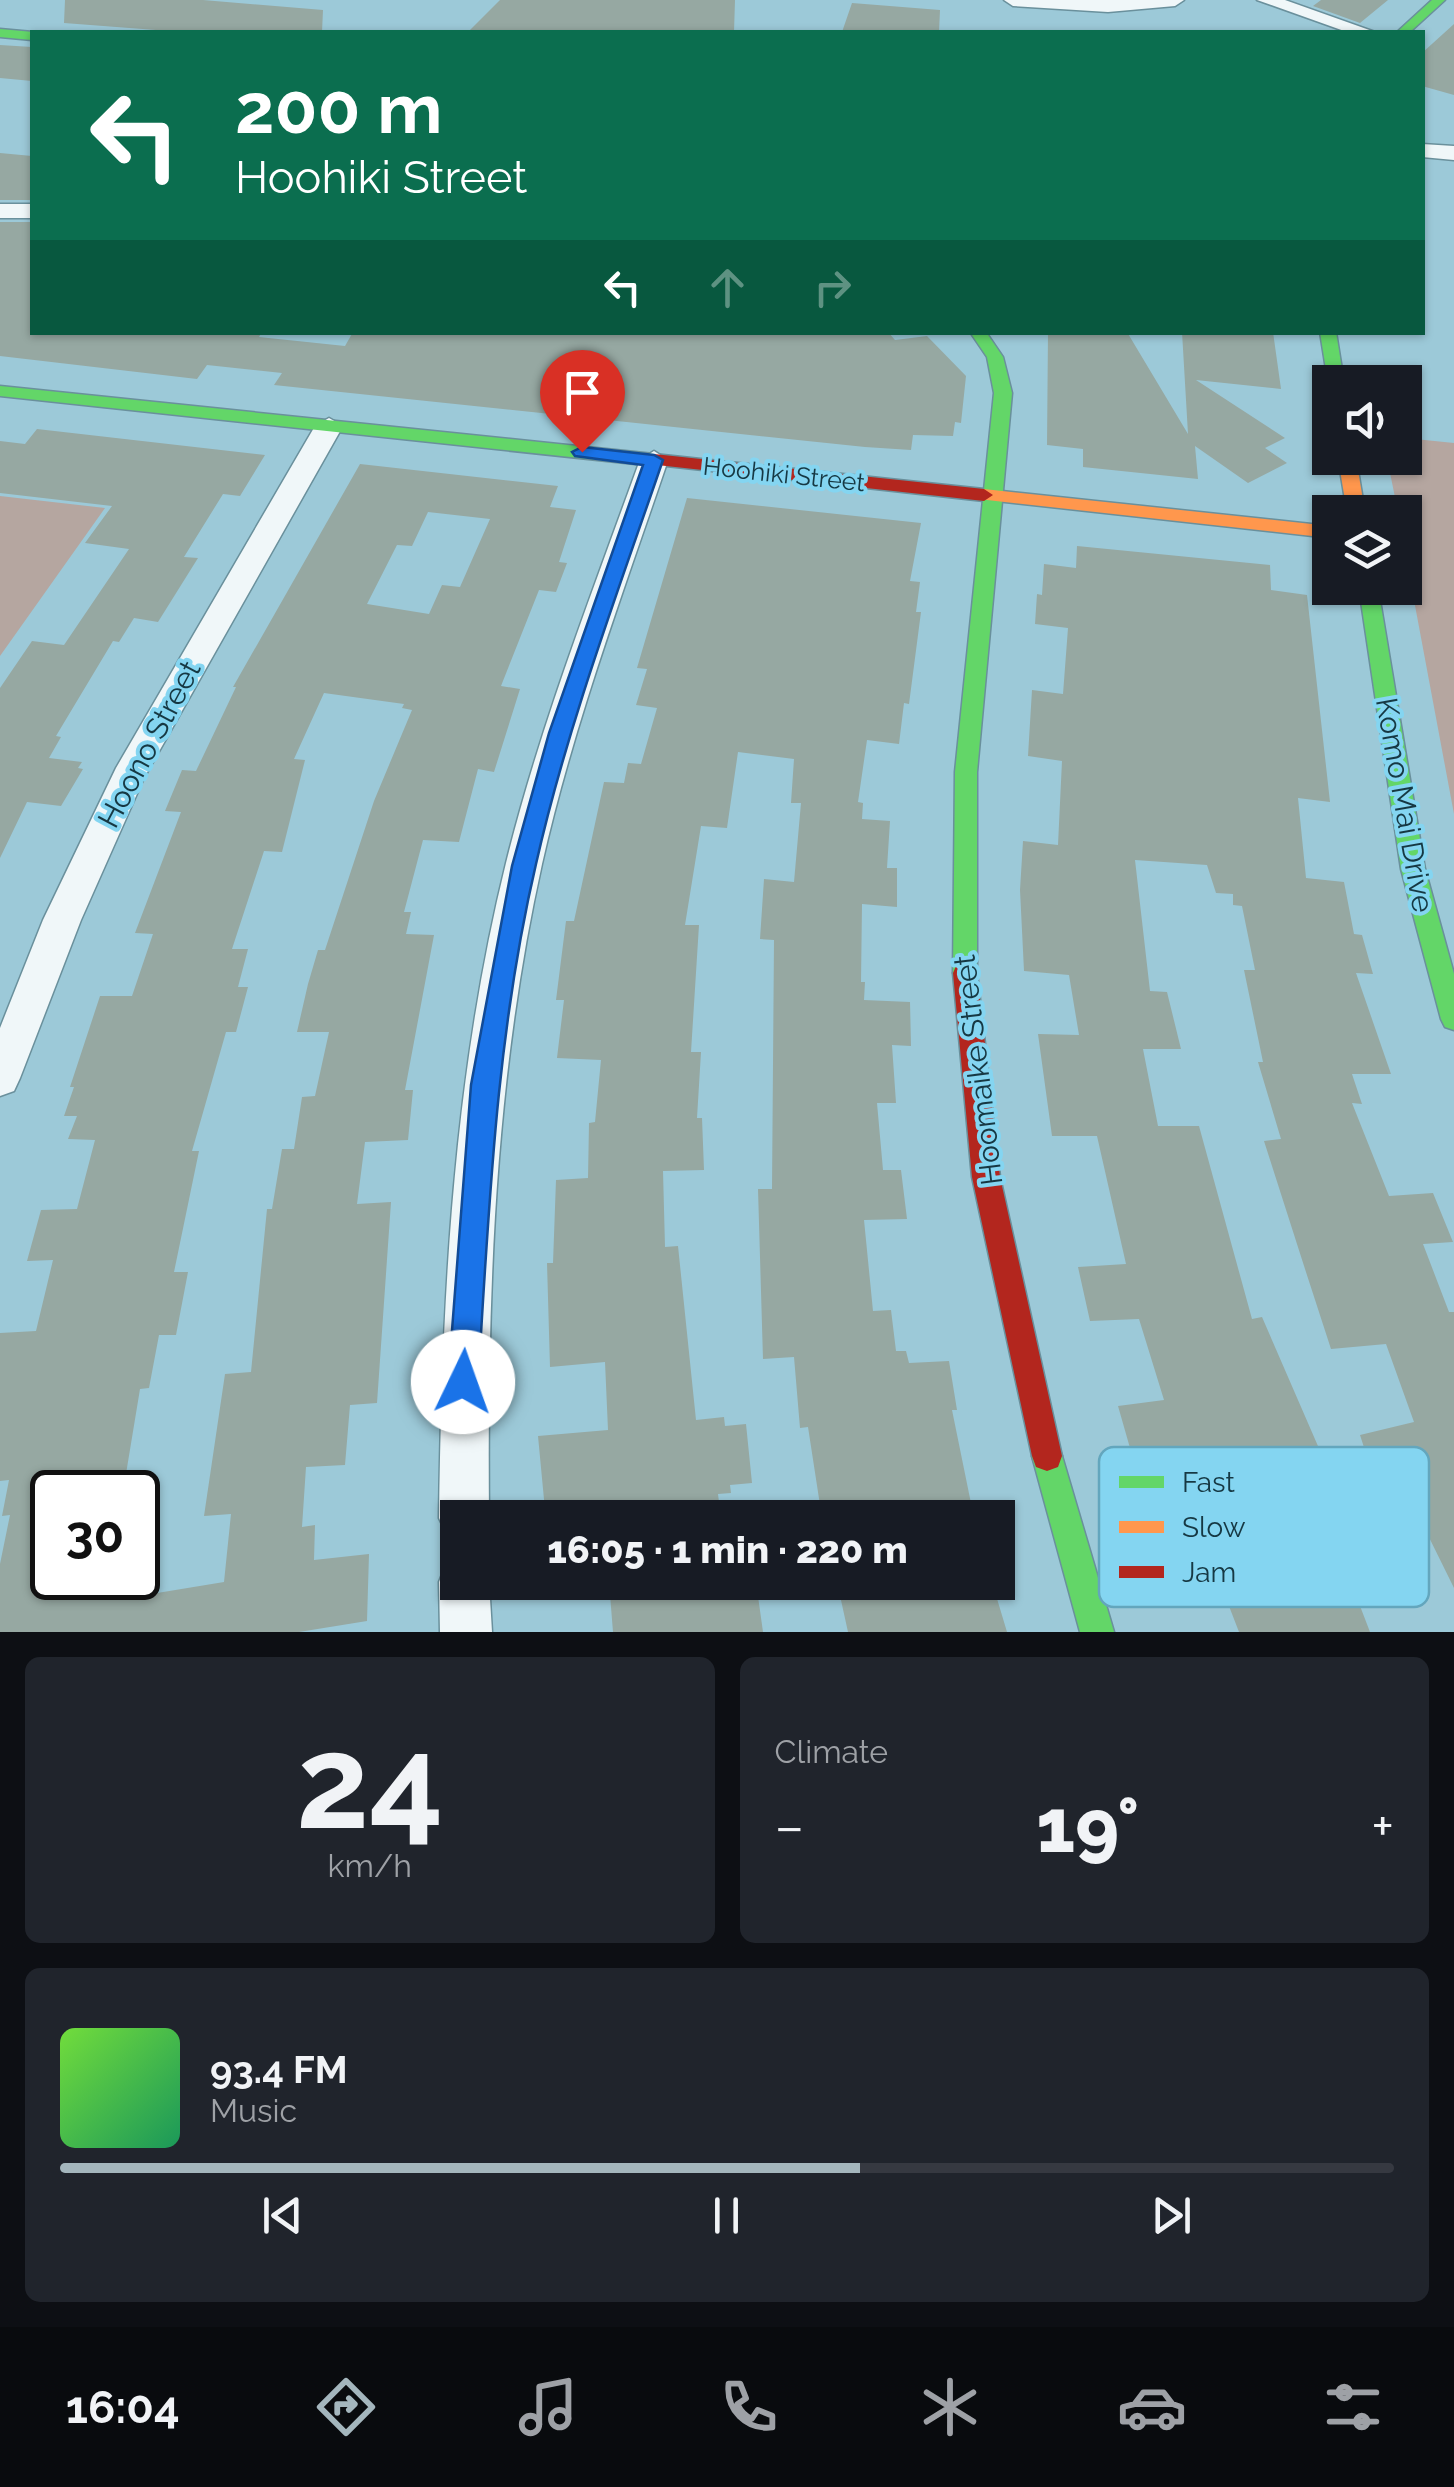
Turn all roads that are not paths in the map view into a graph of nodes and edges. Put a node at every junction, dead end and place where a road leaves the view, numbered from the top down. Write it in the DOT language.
graph roads {
  1 [pos="1013,0"];
  2 [pos="1175,0"];
  3 [pos="1266,0"];
  4 [pos="1439,0"];
  5 [pos="1360,30"];
  6 [pos="1405,30"];
  7 [pos="0,33"];
  8 [pos="30,36"];
  9 [pos="1425,150"];
  10 [pos="1454,154"];
  11 [pos="0,211"];
  12 [pos="30,211"];
  13 [pos="980,335"];
  14 [pos="1328,335"];
  15 [pos="1333,365"];
  16 [pos="0,391"];
  17 [pos="329,426"];
  18 [pos="654,460"];
  19 [pos="993,496"];
  20 [pos="1312,530"];
  21 [pos="1371,605"];
  22 [pos="1454,1019"];
  23 [pos="0,1078"];
  24 [pos="464,1500"];
  25 [pos="465,1600"];
  26 [pos="466,1632"];
  27 [pos="1097,1632"];
  1 -- 2 [label="street"];
  3 -- 5 [label="street"];
  4 -- 6 [label="street"];
  7 -- 8 [label="street"];
  9 -- 10 [label="street"];
  11 -- 12 [label="street"];
  13 -- 19 [label="street, Hoomaike Street"];
  14 -- 15 [label="street"];
  16 -- 17 [label="street, Hoohiki Street"];
  17 -- 18 [label="street, Hoohiki Street"];
  17 -- 23 [label="street, Hoono Street"];
  18 -- 19 [label="street, Hoohiki Street"];
  18 -- 24 [label="street"];
  19 -- 20 [label="street, Hoohiki Street"];
  19 -- 27 [label="street, Hoomaike Street"];
  21 -- 22 [label="street, Komo Mai Drive"];
  25 -- 26 [label="street"];
}
